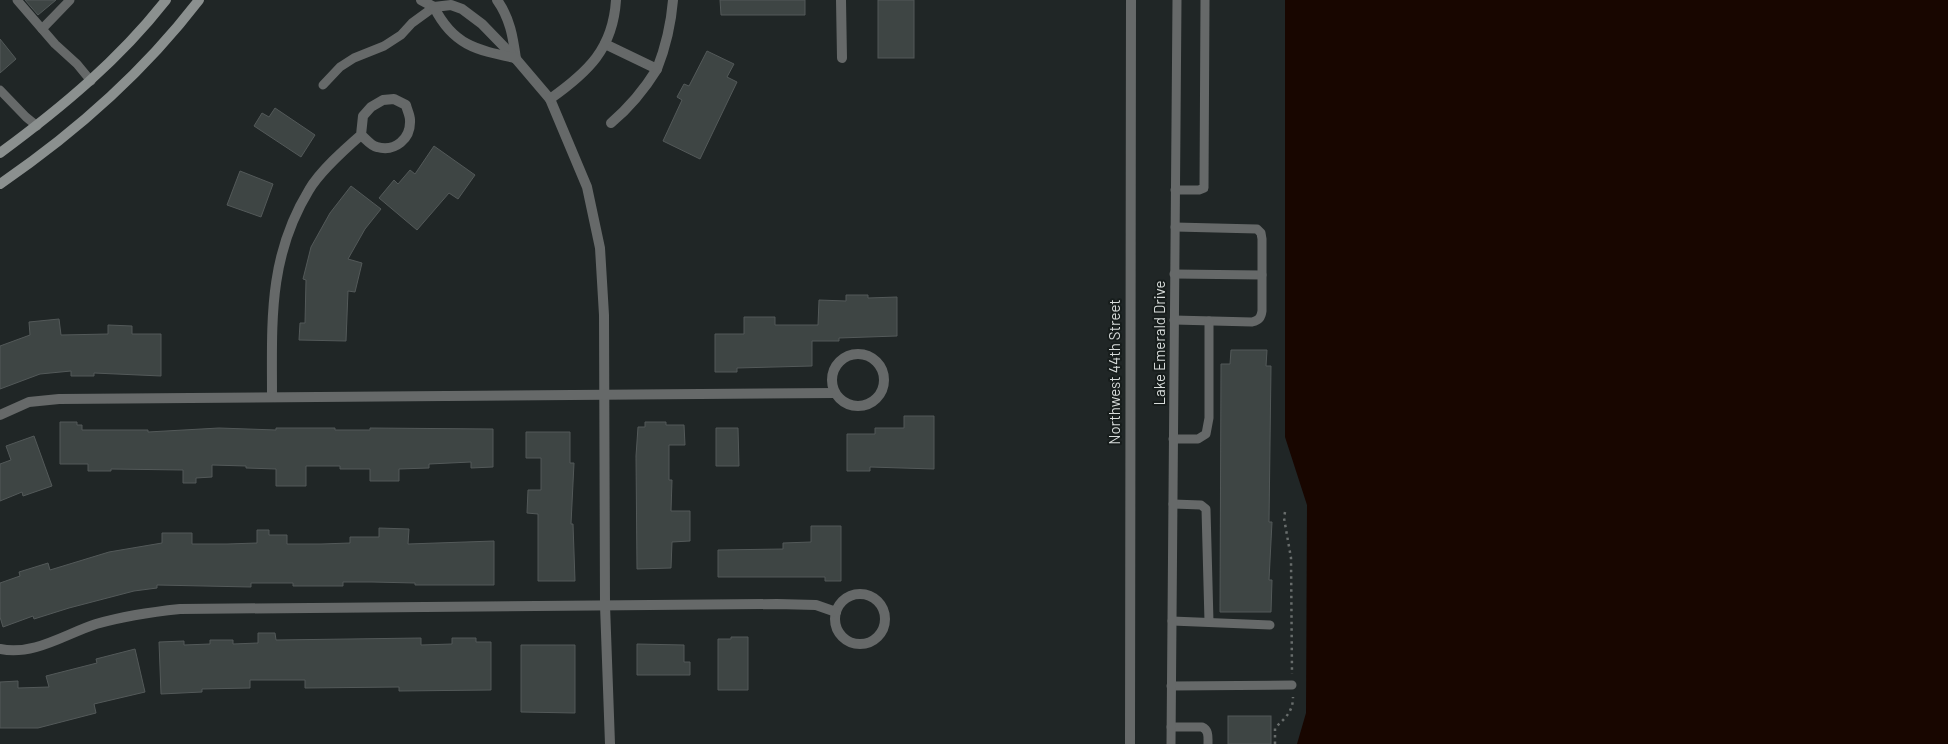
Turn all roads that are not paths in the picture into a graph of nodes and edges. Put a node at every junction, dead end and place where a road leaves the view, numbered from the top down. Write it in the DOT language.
graph roads {
  1 [pos="17,0"];
  2 [pos="70,0"];
  3 [pos="166,0"];
  4 [pos="199,0"];
  5 [pos="421,0"];
  6 [pos="443,0"];
  7 [pos="497,0"];
  8 [pos="616,0"];
  9 [pos="673,0"];
  10 [pos="841,0"];
  11 [pos="1130,0"];
  12 [pos="1176,0"];
  13 [pos="1205,0"];
  14 [pos="434,7"];
  15 [pos="42,29"];
  16 [pos="605,44"];
  17 [pos="842,58"];
  18 [pos="516,59"];
  19 [pos="657,69"];
  20 [pos="91,81"];
  21 [pos="323,86"];
  22 [pos="0,90"];
  23 [pos="550,99"];
  24 [pos="611,123"];
  25 [pos="37,126"];
  26 [pos="361,135"];
  27 [pos="0,153"];
  28 [pos="0,184"];
  29 [pos="1175,190"];
  30 [pos="1175,227"];
  31 [pos="1174,274"];
  32 [pos="1262,275"];
  33 [pos="1174,320"];
  34 [pos="1209,321"];
  35 [pos="835,393"];
  36 [pos="604,394"];
  37 [pos="272,396"];
  38 [pos="0,415"];
  39 [pos="1173,439"];
  40 [pos="1173,504"];
  41 [pos="604,605"];
  42 [pos="836,612"];
  43 [pos="1172,621"];
  44 [pos="1209,622"];
  45 [pos="1270,624"];
  46 [pos="0,649"];
  47 [pos="1292,685"];
  48 [pos="1171,686"];
  49 [pos="1171,726"];
  50 [pos="610,744"];
  51 [pos="1130,744"];
  52 [pos="1171,744"];
  53 [pos="1208,744"];
  1 -- 15 [label="lane"];
  2 -- 15 [label="lane"];
  3 -- 20 [label="main road"];
  4 -- 28 [label="main road"];
  5 -- 14 [label="street"];
  6 -- 14 [label="street"];
  7 -- 18 [label="street"];
  8 -- 16 [label="street"];
  9 -- 19 [label="street"];
  10 -- 17 [label="street"];
  11 -- 51 [label="street, Northwest 44th Street"];
  12 -- 29 [label="lane, Lake Emerald Drive"];
  13 -- 29 [label="lane"];
  14 -- 18 [label="street"];
  14 -- 18 [label="street"];
  14 -- 21 [label="lane"];
  15 -- 20 [label="lane"];
  16 -- 19 [label="street"];
  16 -- 23 [label="street"];
  18 -- 23 [label="street"];
  19 -- 24 [label="street"];
  20 -- 25 [label="main road"];
  22 -- 25 [label="lane"];
  23 -- 36 [label="street"];
  25 -- 27 [label="main road"];
  26 -- 26 [label="street"];
  26 -- 37 [label="street"];
  29 -- 30 [label="lane, Lake Emerald Drive"];
  30 -- 31 [label="lane, Lake Emerald Drive"];
  30 -- 32 [label="lane"];
  31 -- 32 [label="lane"];
  31 -- 33 [label="lane, Lake Emerald Drive"];
  32 -- 34 [label="lane"];
  33 -- 34 [label="lane"];
  33 -- 39 [label="lane, Lake Emerald Drive"];
  34 -- 39 [label="lane"];
  35 -- 35 [label="street"];
  35 -- 36 [label="street"];
  36 -- 37 [label="street"];
  36 -- 41 [label="street"];
  37 -- 38 [label="street"];
  39 -- 40 [label="lane, Lake Emerald Drive"];
  40 -- 43 [label="lane, Lake Emerald Drive"];
  40 -- 44 [label="lane"];
  41 -- 42 [label="street"];
  41 -- 46 [label="street"];
  41 -- 50 [label="street"];
  42 -- 42 [label="street"];
  43 -- 44 [label="lane"];
  43 -- 48 [label="lane, Lake Emerald Drive"];
  44 -- 45 [label="lane"];
  47 -- 48 [label="lane"];
  48 -- 49 [label="lane, Lake Emerald Drive"];
  49 -- 52 [label="lane, Lake Emerald Drive"];
  49 -- 53 [label="lane"];
}
